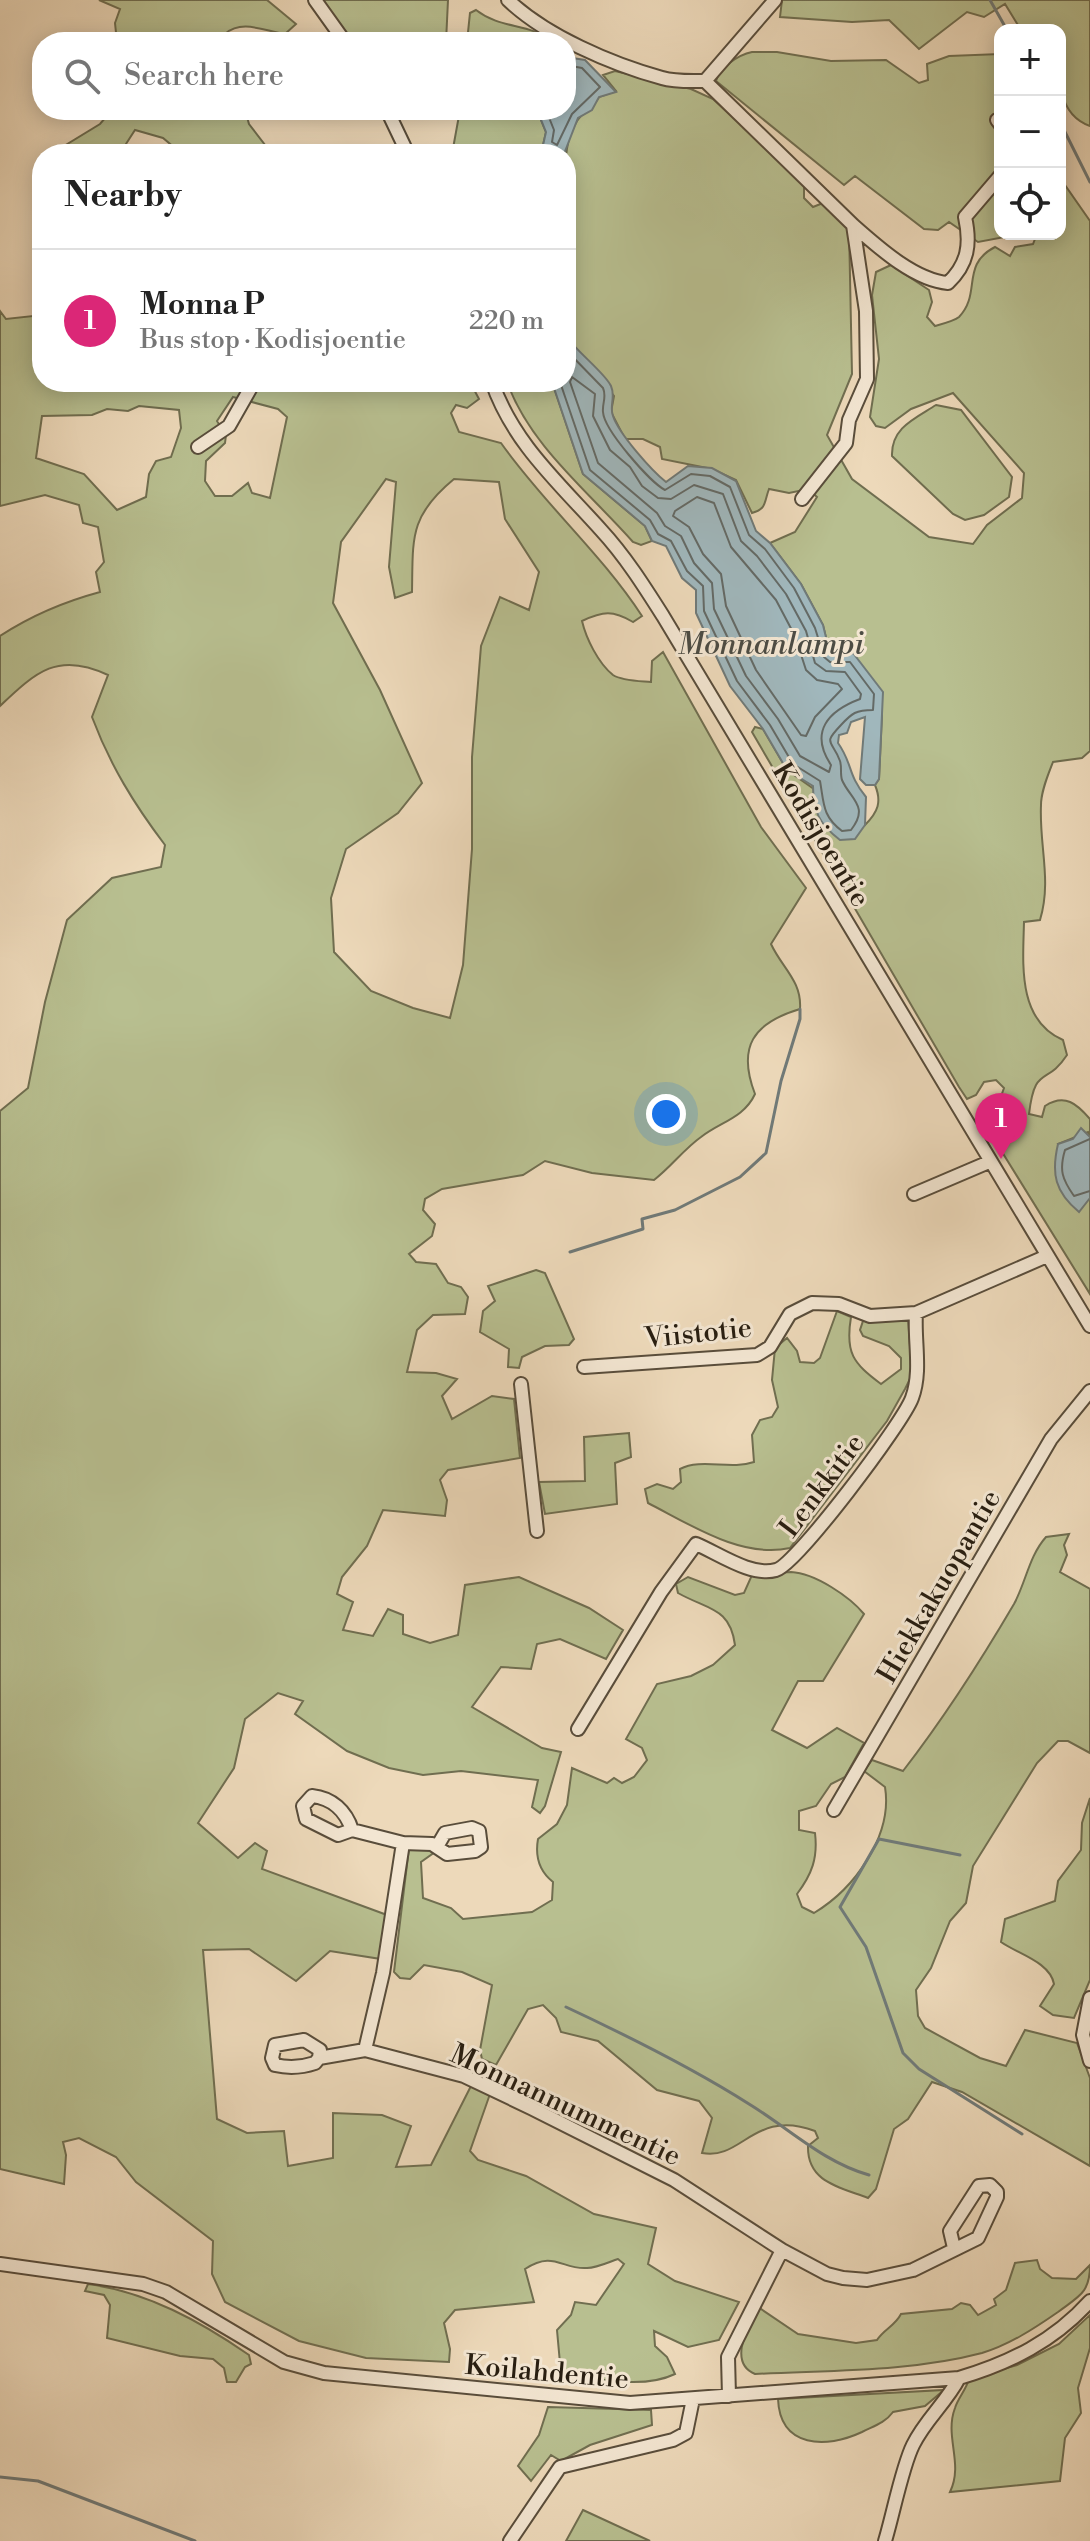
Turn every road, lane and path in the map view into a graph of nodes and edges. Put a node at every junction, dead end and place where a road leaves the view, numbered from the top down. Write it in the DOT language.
graph roads {
  1 [pos="315,0"];
  2 [pos="508,0"];
  3 [pos="775,0"];
  4 [pos="338,32"];
  5 [pos="549,32"];
  6 [pos="576,44"];
  7 [pos="705,81"];
  8 [pos="392,120"];
  9 [pos="403,144"];
  10 [pos="994,183"];
  11 [pos="853,225"];
  12 [pos="248,392"];
  13 [pos="495,392"];
  14 [pos="198,447"];
  15 [pos="802,499"];
  16 [pos="989,1162"];
  17 [pos="914,1194"];
  18 [pos="1047,1256"];
  19 [pos="916,1313"];
  20 [pos="1090,1326"];
  21 [pos="584,1367"];
  22 [pos="521,1384"];
  23 [pos="1090,1391"];
  24 [pos="537,1531"];
  25 [pos="578,1729"];
  26 [pos="834,1810"];
  27 [pos="352,1830"];
  28 [pos="403,1843"];
  29 [pos="438,1845"];
  30 [pos="1090,1998"];
  31 [pos="365,2050"];
  32 [pos="319,2058"];
  33 [pos="1090,2061"];
  34 [pos="954,2248"];
  35 [pos="782,2250"];
  36 [pos="0,2264"];
  37 [pos="1090,2301"];
  38 [pos="959,2378"];
  39 [pos="729,2396"];
  40 [pos="693,2399"];
  41 [pos="510,2541"];
  42 [pos="885,2541"];
  1 -- 4 [label="street"];
  2 -- 5 [label="street"];
  3 -- 7 [label="street"];
  6 -- 7 [label="street"];
  7 -- 11 [label="street"];
  8 -- 9 [label="street"];
  10 -- 11 [label="street"];
  11 -- 15 [label="street"];
  12 -- 14 [label="street"];
  13 -- 16 [label="street, Kodisjoentie"];
  16 -- 17 [label="street"];
  16 -- 18 [label="street, Kodisjoentie"];
  18 -- 19 [label="street, Viistotie"];
  18 -- 20 [label="street, Kodisjoentie"];
  19 -- 21 [label="street, Viistotie"];
  19 -- 25 [label="street, Lenkkitie"];
  22 -- 24 [label="street"];
  23 -- 26 [label="street, Hiekkakuopantie"];
  27 -- 28 [label="street"];
  28 -- 29 [label="street"];
  28 -- 31 [label="street"];
  30 -- 33 [label="street"];
  31 -- 32 [label="street"];
  31 -- 35 [label="street, Monnannummentie"];
  34 -- 34 [label="street, Monnannummentie"];
  34 -- 35 [label="street, Monnannummentie"];
  35 -- 39 [label="street"];
  36 -- 40 [label="street, Koilahdentie"];
  37 -- 38 [label="street, Koilahdentie"];
  38 -- 39 [label="street, Koilahdentie"];
  38 -- 42 [label="street"];
  39 -- 40 [label="street, Koilahdentie"];
  40 -- 41 [label="street"];
}
